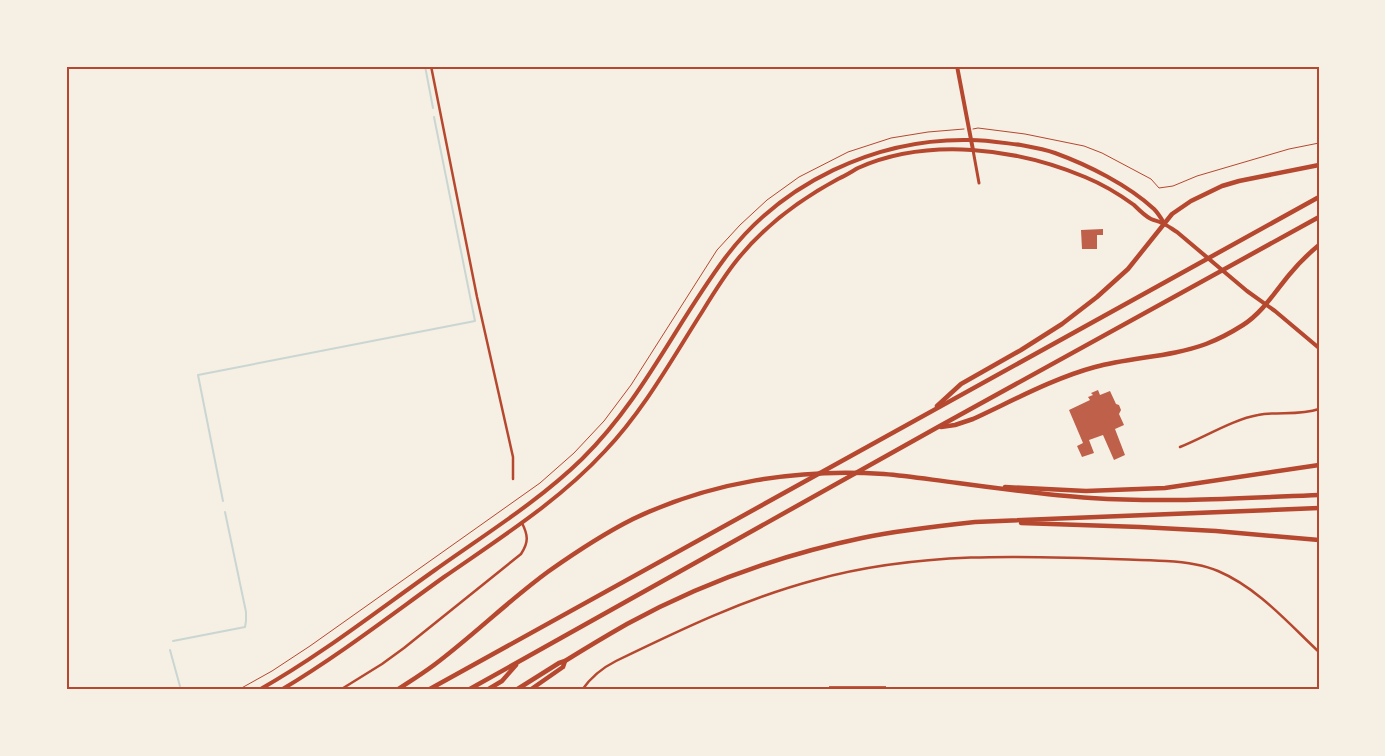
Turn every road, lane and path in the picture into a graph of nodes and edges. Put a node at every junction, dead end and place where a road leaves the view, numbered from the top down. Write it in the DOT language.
graph roads {
  1 [pos="431,66"];
  2 [pos="957,66"];
  3 [pos="971,140"];
  4 [pos="1319,144"];
  5 [pos="973,150"];
  6 [pos="1319,165"];
  7 [pos="979,183"];
  8 [pos="1159,188"];
  9 [pos="1319,197"];
  10 [pos="1319,217"];
  11 [pos="1164,223"];
  12 [pos="1319,245"];
  13 [pos="1266,304"];
  14 [pos="1319,348"];
  15 [pos="1319,409"];
  16 [pos="930,412"];
  17 [pos="938,427"];
  18 [pos="1180,447"];
  19 [pos="1319,464"];
  20 [pos="513,478"];
  21 [pos="973,486"];
  22 [pos="1319,495"];
  23 [pos="1319,508"];
  24 [pos="521,522"];
  25 [pos="975,522"];
  26 [pos="1319,540"];
  27 [pos="1319,652"];
  28 [pos="565,661"];
  29 [pos="520,662"];
  30 [pos="259,690"];
  31 [pos="281,690"];
  32 [pos="340,690"];
  33 [pos="397,690"];
  34 [pos="428,690"];
  35 [pos="468,690"];
  36 [pos="487,690"];
  37 [pos="516,690"];
  38 [pos="530,690"];
  39 [pos="582,690"];
  1 -- 20 [label="street"];
  2 -- 3 [label="main road"];
  3 -- 5 [label="main road"];
  3 -- 11 [label="main road"];
  3 -- 30 [label="main road"];
  4 -- 8 [label="path"];
  5 -- 7 [label="street"];
  5 -- 11 [label="main road"];
  5 -- 24 [label="main road"];
  6 -- 11 [label="highway"];
  9 -- 16 [label="highway"];
  10 -- 17 [label="highway"];
  11 -- 13 [label="main road"];
  11 -- 16 [label="highway"];
  12 -- 13 [label="highway"];
  13 -- 14 [label="main road"];
  13 -- 17 [label="highway"];
  15 -- 18 [label="street"];
  16 -- 34 [label="highway"];
  17 -- 29 [label="highway"];
  19 -- 21 [label="highway"];
  21 -- 22 [label="highway"];
  21 -- 33 [label="highway"];
  23 -- 25 [label="highway"];
  24 -- 31 [label="main road"];
  24 -- 32 [label="street"];
  25 -- 26 [label="highway"];
  25 -- 28 [label="highway"];
  27 -- 39 [label="street"];
  28 -- 37 [label="highway"];
  28 -- 38 [label="highway"];
  29 -- 35 [label="highway"];
  29 -- 36 [label="highway"];
}
